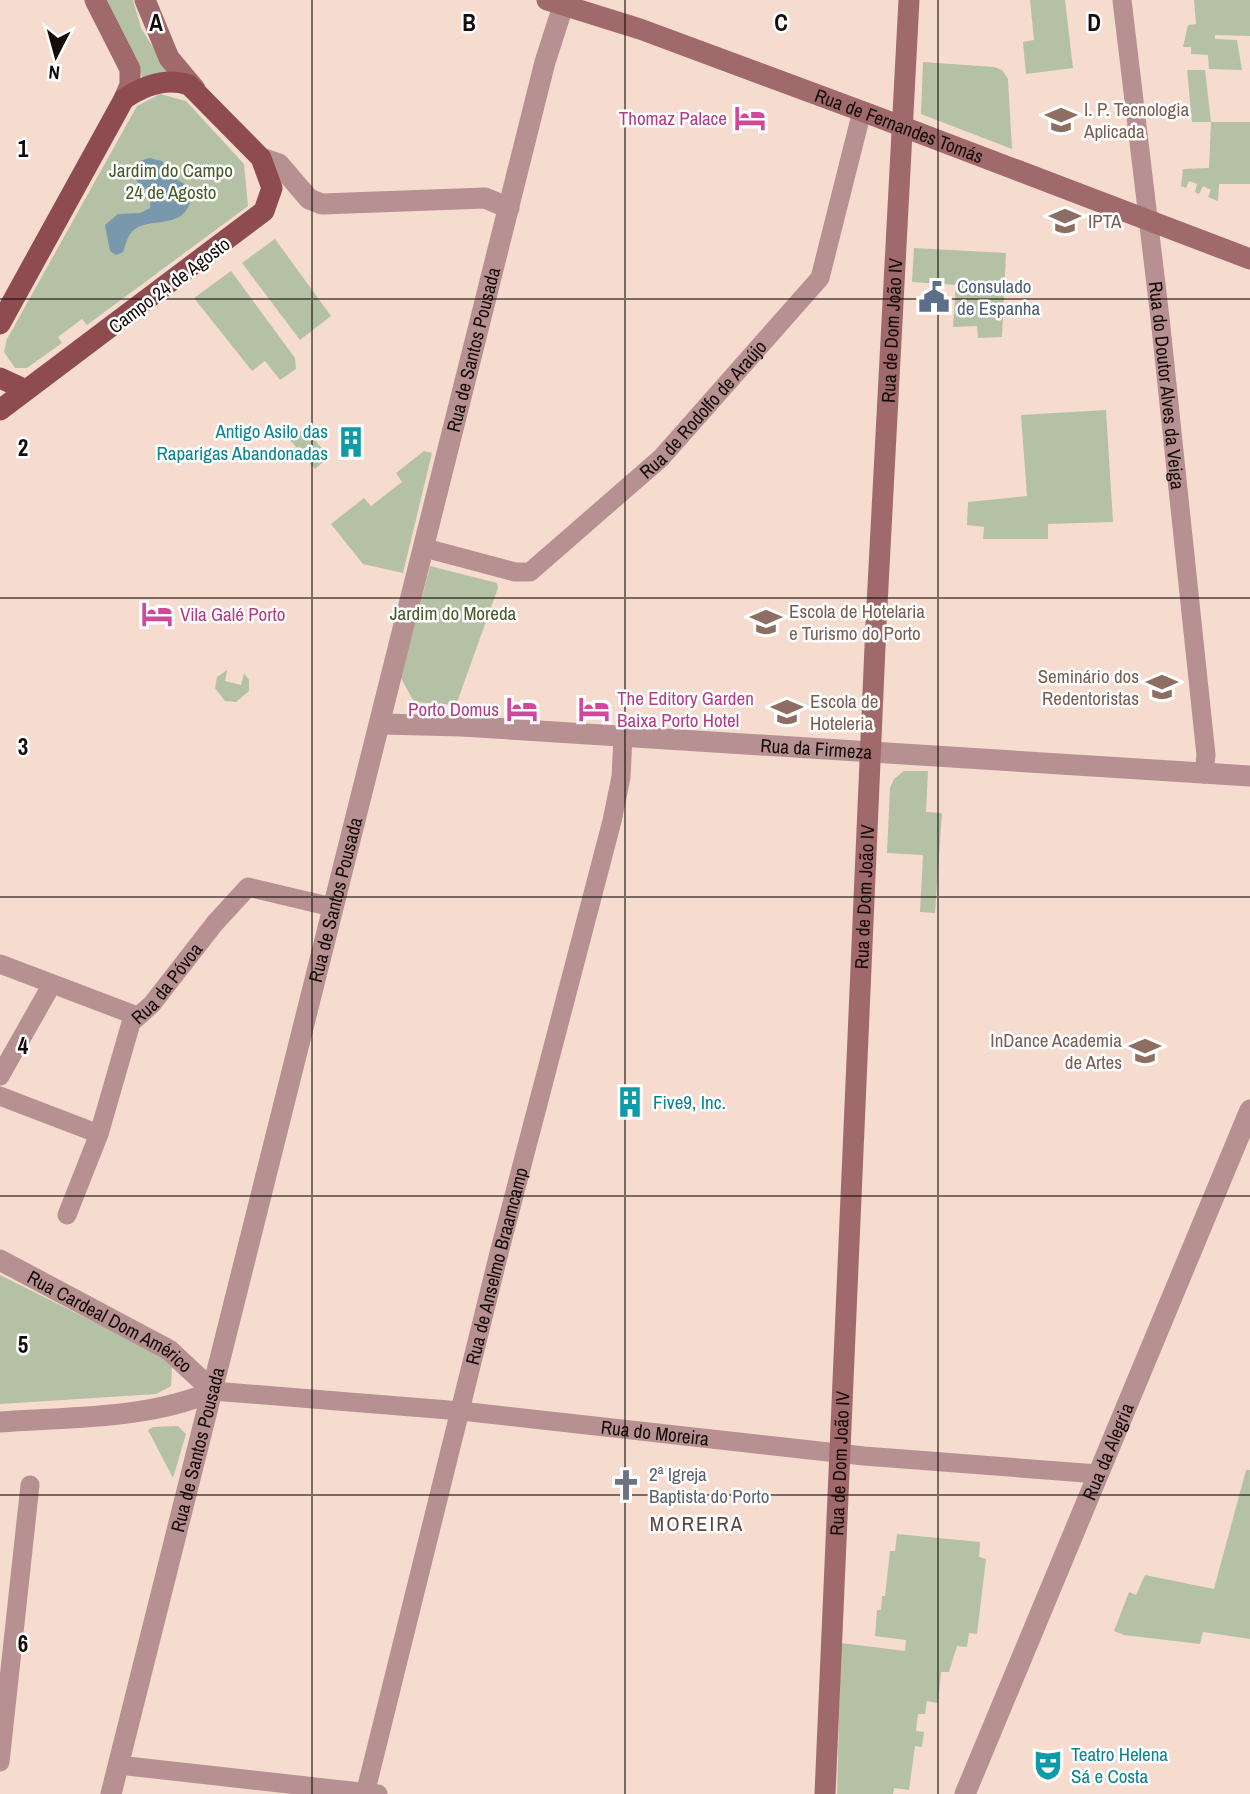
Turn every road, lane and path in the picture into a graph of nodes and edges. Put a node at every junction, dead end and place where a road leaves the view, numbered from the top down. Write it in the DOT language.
graph roads {
  1 [pos="95,0"];
  2 [pos="145,0"];
  3 [pos="909,0"];
  4 [pos="1122,0"];
  5 [pos="558,2"];
  6 [pos="195,89"];
  7 [pos="124,99"];
  8 [pos="862,111"];
  9 [pos="901,125"];
  10 [pos="261,158"];
  11 [pos="509,208"];
  12 [pos="1147,218"];
  13 [pos="1250,259"];
  14 [pos="0,324"];
  15 [pos="0,377"];
  16 [pos="26,390"];
  17 [pos="0,410"];
  18 [pos="425,548"];
  19 [pos="381,724"];
  20 [pos="623,737"];
  21 [pos="870,752"];
  22 [pos="1204,774"];
  23 [pos="1250,776"];
  24 [pos="332,907"];
  25 [pos="0,964"];
  26 [pos="52,984"];
  27 [pos="137,1016"];
  28 [pos="0,1076"];
  29 [pos="3,1104"];
  30 [pos="1250,1110"];
  31 [pos="99,1135"];
  32 [pos="67,1215"];
  33 [pos="0,1260"];
  34 [pos="213,1391"];
  35 [pos="461,1411"];
  36 [pos="0,1422"];
  37 [pos="841,1454"];
  38 [pos="1098,1474"];
  39 [pos="30,1485"];
  40 [pos="2,1736"];
  41 [pos="0,1762"];
  42 [pos="118,1765"];
  43 [pos="241,1787"];
  44 [pos="111,1794"];
  45 [pos="370,1794"];
  46 [pos="825,1794"];
  47 [pos="965,1794"];
  1 -- 7 [label="main road"];
  2 -- 6 [label="main road, Campo 24 de Agosto"];
  3 -- 9 [label="main road, Rua de Dom João IV"];
  4 -- 12 [label="street, Rua do Doutor Alves da Veiga"];
  5 -- 8 [label="main road, Rua de Fernandes Tomás"];
  5 -- 11 [label="street, Rua de Santos Pousada"];
  6 -- 7 [label="main road"];
  6 -- 10 [label="main road, Campo 24 de Agosto"];
  7 -- 14 [label="main road"];
  8 -- 9 [label="main road, Rua de Fernandes Tomás"];
  8 -- 18 [label="street, Rua de Rodolfo de Araújo"];
  9 -- 12 [label="main road, Rua de Fernandes Tomás"];
  9 -- 21 [label="main road, Rua de Dom João IV"];
  10 -- 11 [label="street, Campo 24 de Agosto"];
  10 -- 16 [label="main road, Campo 24 de Agosto"];
  11 -- 18 [label="street, Rua de Santos Pousada"];
  12 -- 13 [label="main road, Rua de Fernandes Tomás"];
  12 -- 22 [label="street, Rua do Doutor Alves da Veiga"];
  15 -- 16 [label="main road"];
  16 -- 17 [label="main road, Campo 24 de Agosto"];
  18 -- 19 [label="street, Rua de Santos Pousada"];
  19 -- 20 [label="street, Rua da Firmeza"];
  19 -- 24 [label="street, Rua de Santos Pousada"];
  20 -- 21 [label="street, Rua da Firmeza"];
  20 -- 35 [label="street, Rua de Anselmo Braamcamp"];
  21 -- 22 [label="street, Rua da Firmeza"];
  21 -- 37 [label="main road, Rua de Dom João IV"];
  22 -- 23 [label="street, Rua da Firmeza"];
  24 -- 27 [label="street, Rua da Póvoa"];
  24 -- 34 [label="street, Rua de Santos Pousada"];
  25 -- 26 [label="street"];
  26 -- 27 [label="street"];
  26 -- 28 [label="street"];
  27 -- 31 [label="street, Rua da Póvoa"];
  29 -- 31 [label="street"];
  30 -- 38 [label="street, Rua da Alegria"];
  31 -- 32 [label="street, Rua da Póvoa"];
  33 -- 34 [label="street, Rua Cardeal Dom Américo"];
  34 -- 35 [label="street, Rua do Moreira"];
  34 -- 36 [label="street"];
  34 -- 42 [label="street, Rua de Santos Pousada"];
  35 -- 37 [label="street, Rua do Moreira"];
  35 -- 45 [label="street, Rua de Anselmo Braamcamp"];
  37 -- 38 [label="street, Rua do Moreira"];
  37 -- 46 [label="main road, Rua de Dom João IV"];
  38 -- 47 [label="street, Rua da Alegria"];
  39 -- 40 [label="street"];
  40 -- 41 [label="street"];
  42 -- 43 [label="street"];
  42 -- 44 [label="street, Rua de Santos Pousada"];
  43 -- 45 [label="street"];
}
